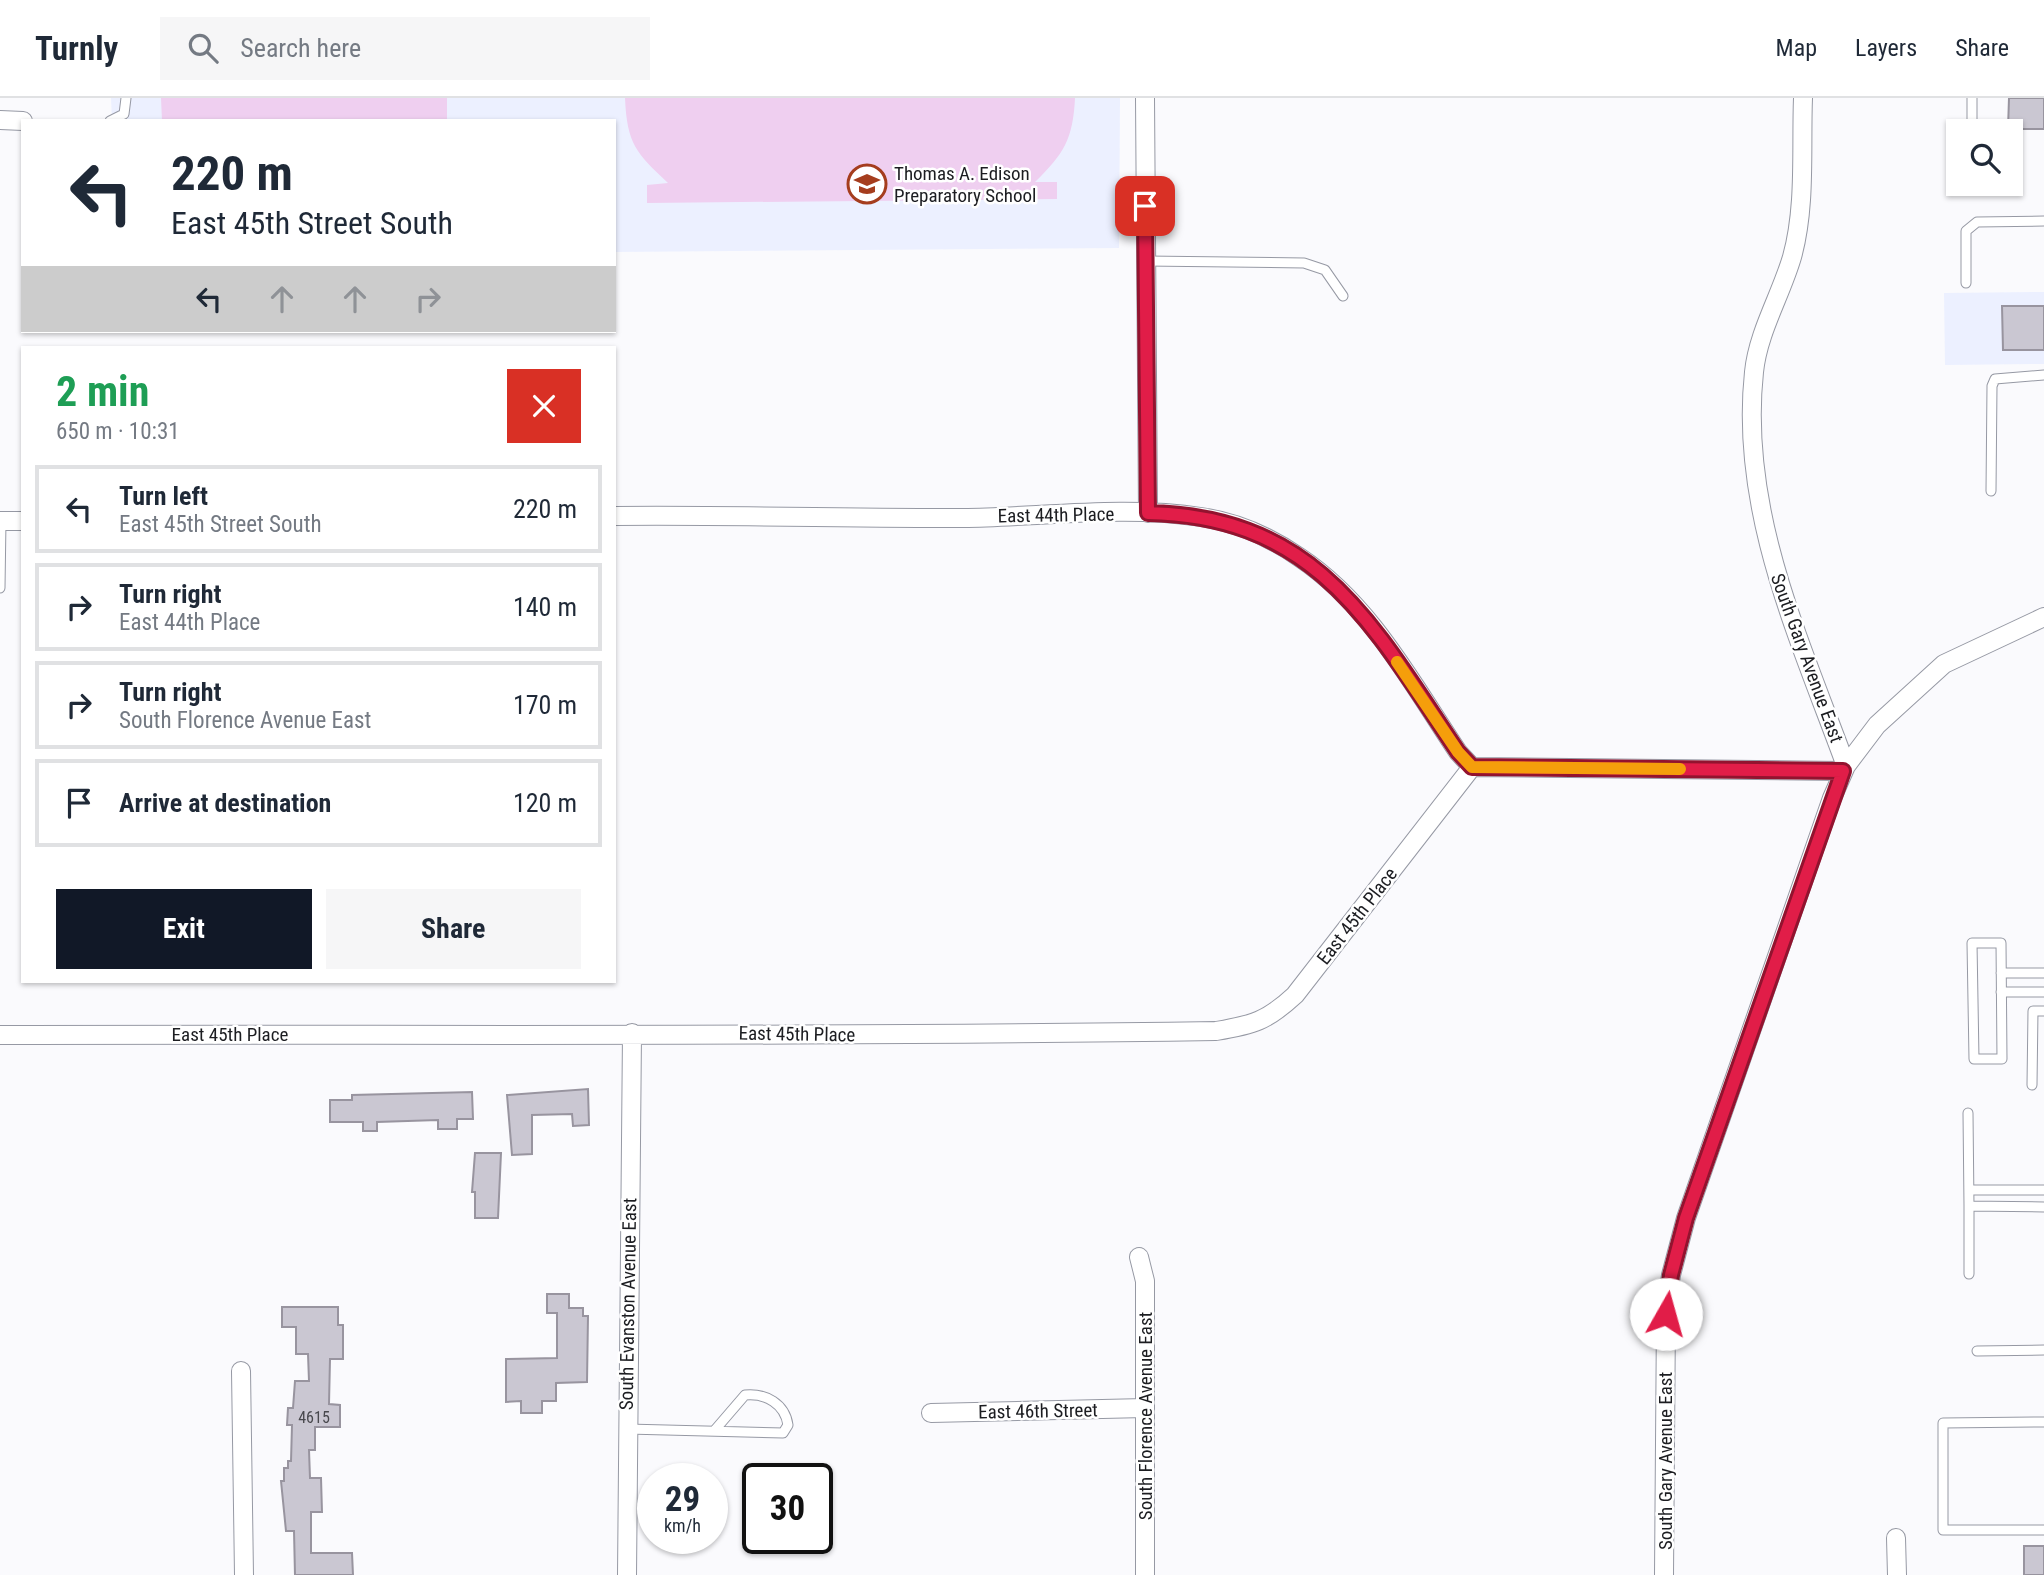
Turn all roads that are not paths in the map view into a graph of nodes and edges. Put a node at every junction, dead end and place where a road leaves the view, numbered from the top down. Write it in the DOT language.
graph roads {
  1 [pos="126,98"];
  2 [pos="1145,98"];
  3 [pos="1803,98"];
  4 [pos="1972,98"];
  5 [pos="114,119"];
  6 [pos="1972,119"];
  7 [pos="0,121"];
  8 [pos="21,121"];
  9 [pos="2044,221"];
  10 [pos="1146,261"];
  11 [pos="1966,283"];
  12 [pos="1343,296"];
  13 [pos="2044,375"];
  14 [pos="1991,491"];
  15 [pos="1148,513"];
  16 [pos="616,516"];
  17 [pos="1,521"];
  18 [pos="21,521"];
  19 [pos="0,588"];
  20 [pos="2044,617"];
  21 [pos="1472,767"];
  22 [pos="1845,769"];
  23 [pos="2001,973"];
  24 [pos="2044,973"];
  25 [pos="2001,992"];
  26 [pos="2044,992"];
  27 [pos="2044,1011"];
  28 [pos="632,1033"];
  29 [pos="0,1035"];
  30 [pos="2032,1085"];
  31 [pos="1968,1113"];
  32 [pos="1969,1190"];
  33 [pos="2044,1190"];
  34 [pos="1969,1206"];
  35 [pos="2044,1207"];
  36 [pos="1139,1257"];
  37 [pos="1969,1274"];
  38 [pos="2044,1350"];
  39 [pos="1977,1351"];
  40 [pos="241,1371"];
  41 [pos="1145,1408"];
  42 [pos="931,1413"];
  43 [pos="2044,1422"];
  44 [pos="627,1429"];
  45 [pos="714,1431"];
  46 [pos="2044,1530"];
  47 [pos="1896,1538"];
  48 [pos="244,1575"];
  49 [pos="627,1575"];
  50 [pos="1145,1575"];
  51 [pos="1664,1575"];
  52 [pos="1897,1575"];
  1 -- 5 [label="lane"];
  2 -- 10 [label="street"];
  3 -- 22 [label="street, South Gary Avenue East"];
  4 -- 6 [label="lane"];
  7 -- 8 [label="street"];
  9 -- 11 [label="lane"];
  10 -- 12 [label="lane"];
  10 -- 15 [label="street"];
  13 -- 14 [label="lane"];
  15 -- 16 [label="street, East 44th Place"];
  15 -- 21 [label="street, East 44th Place"];
  17 -- 18 [label="street"];
  17 -- 19 [label="lane"];
  20 -- 22 [label="street"];
  21 -- 22 [label="street"];
  21 -- 28 [label="street, East 45th Place"];
  22 -- 51 [label="street, South Gary Avenue East"];
  23 -- 24 [label="lane"];
  23 -- 25 [label="lane"];
  23 -- 25 [label="lane"];
  25 -- 26 [label="lane"];
  27 -- 30 [label="lane"];
  28 -- 29 [label="street, East 45th Place"];
  28 -- 44 [label="street, South Evanston Avenue East"];
  31 -- 32 [label="lane"];
  32 -- 33 [label="lane"];
  32 -- 34 [label="lane"];
  34 -- 35 [label="lane"];
  34 -- 37 [label="lane"];
  36 -- 41 [label="street, South Florence Avenue East"];
  38 -- 39 [label="lane"];
  40 -- 48 [label="street"];
  41 -- 42 [label="street, East 46th Street"];
  41 -- 50 [label="street, South Florence Avenue East"];
  43 -- 46 [label="lane"];
  44 -- 45 [label="lane"];
  44 -- 49 [label="street, South Evanston Avenue East"];
  45 -- 45 [label="lane"];
  47 -- 52 [label="street"];
}
